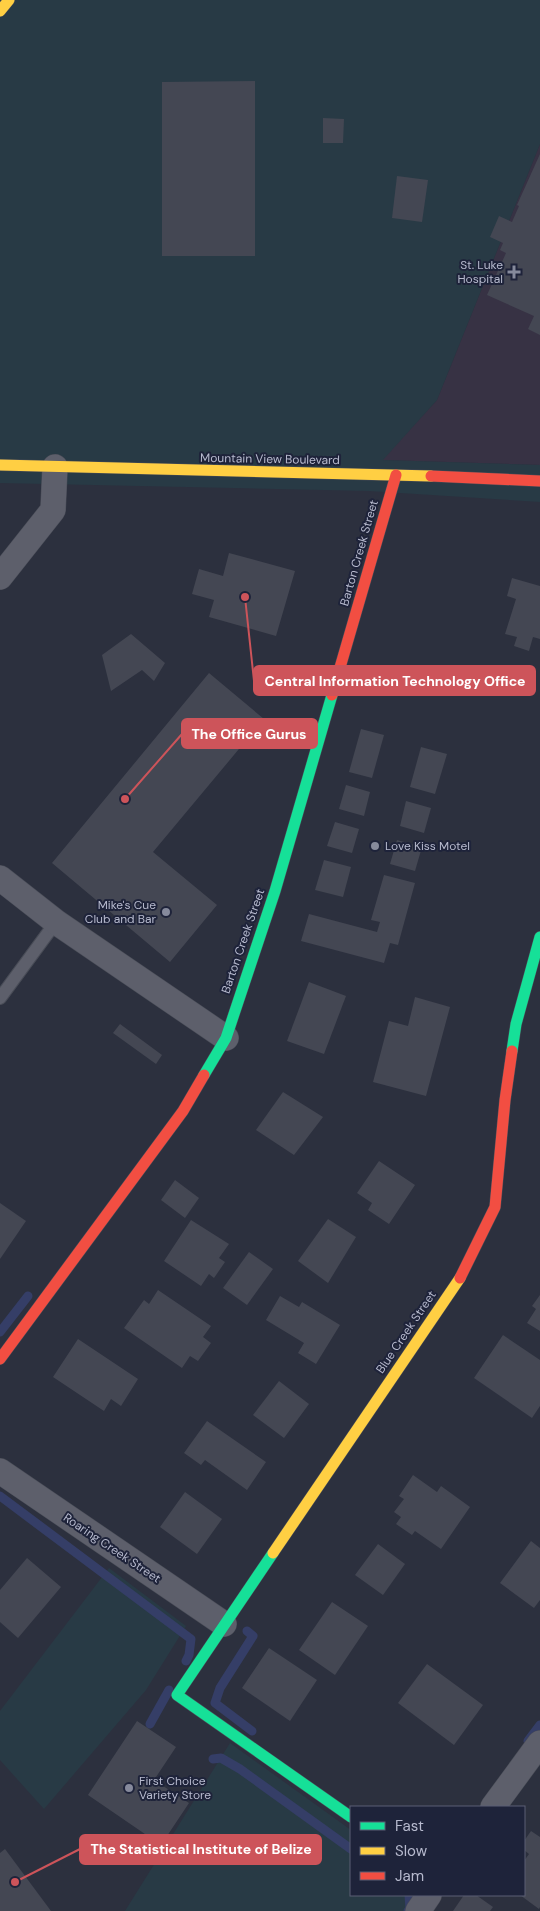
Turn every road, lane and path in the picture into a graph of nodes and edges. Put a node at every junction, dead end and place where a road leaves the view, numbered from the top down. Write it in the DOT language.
graph roads {
  1 [pos="9,0"];
  2 [pos="0,11"];
  3 [pos="0,465"];
  4 [pos="55,466"];
  5 [pos="396,475"];
  6 [pos="540,481"];
  7 [pos="0,577"];
  8 [pos="0,878"];
  9 [pos="56,922"];
  10 [pos="540,937"];
  11 [pos="0,998"];
  12 [pos="226,1038"];
  13 [pos="0,1359"];
  14 [pos="0,1471"];
  15 [pos="224,1624"];
  16 [pos="540,1743"];
  17 [pos="494,1806"];
  18 [pos="350,1816"];
  19 [pos="429,1896"];
  20 [pos="418,1911"];
  1 -- 2 [label="street"];
  3 -- 4 [label="street, Mountain View Boulevard"];
  4 -- 5 [label="street, Mountain View Boulevard"];
  4 -- 7 [label="street"];
  5 -- 6 [label="street, Mountain View Boulevard"];
  5 -- 12 [label="street, Barton Creek Street"];
  8 -- 9 [label="street"];
  9 -- 11 [label="lane"];
  9 -- 12 [label="street"];
  10 -- 15 [label="street, Blue Creek Street"];
  12 -- 13 [label="street, Barton Creek Street"];
  14 -- 15 [label="street, Roaring Creek Street"];
  15 -- 18 [label="street, Blue Creek Street"];
  16 -- 17 [label="street"];
  19 -- 20 [label="street"];
}
